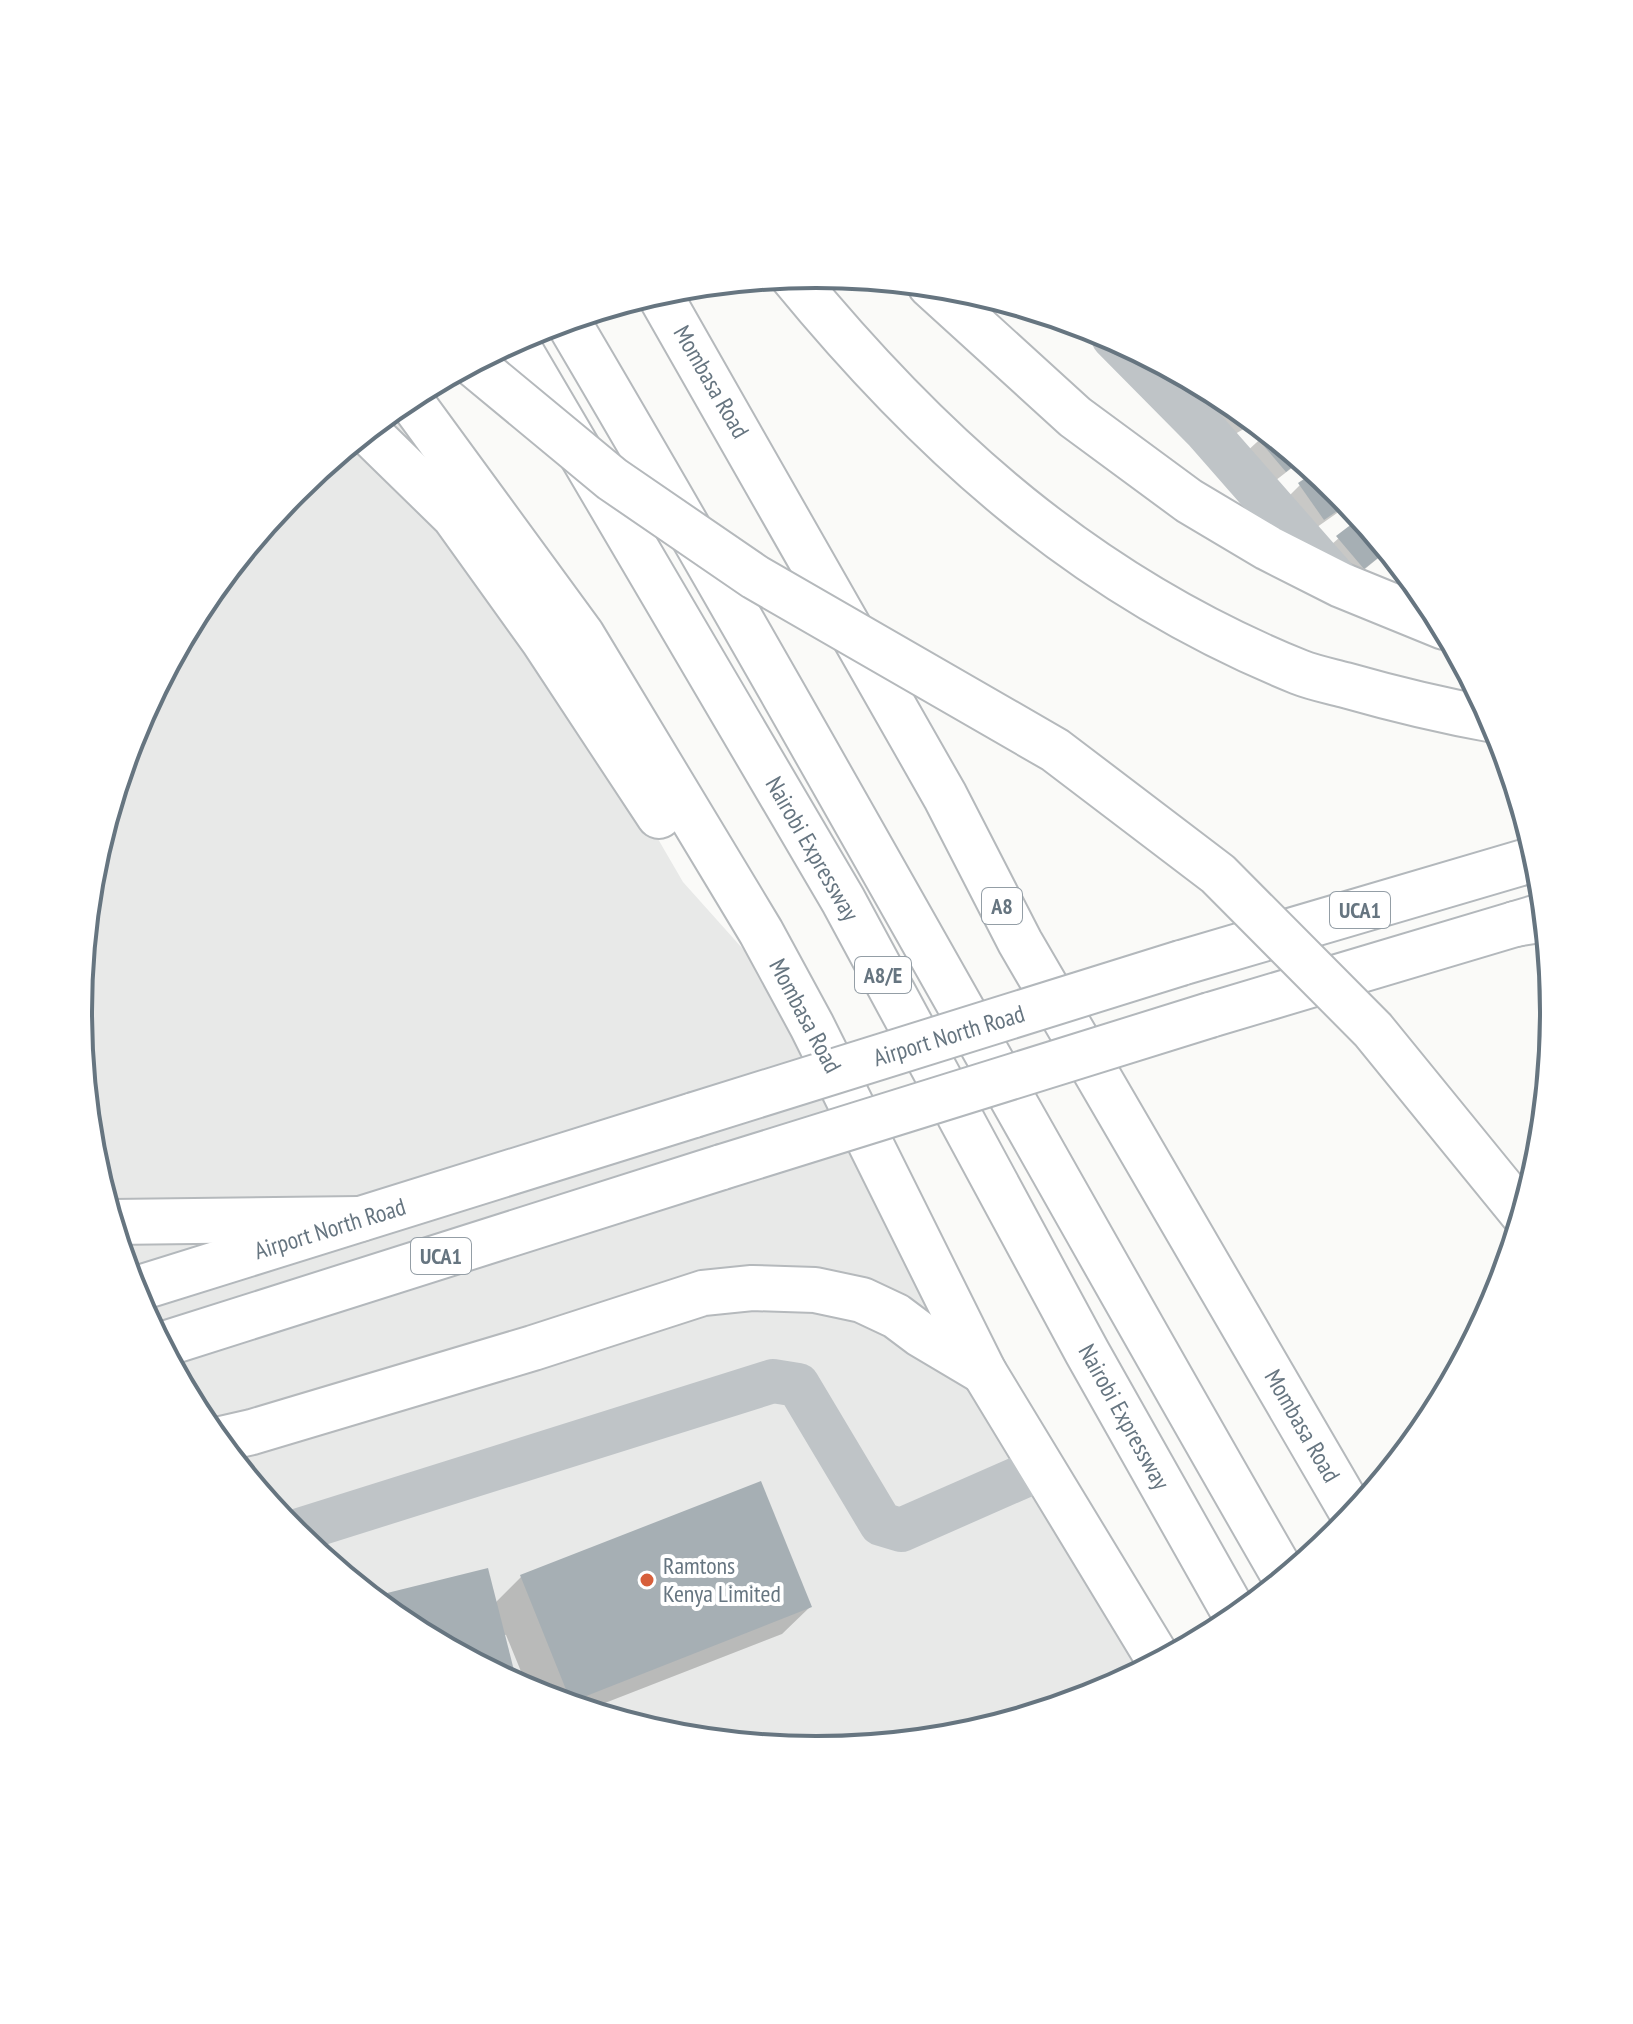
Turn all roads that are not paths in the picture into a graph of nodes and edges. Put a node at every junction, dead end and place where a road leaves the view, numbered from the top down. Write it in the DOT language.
graph roads {
  1 [pos="803,288"];
  2 [pos="946,299"];
  3 [pos="665,303"];
  4 [pos="573,330"];
  5 [pos="521,351"];
  6 [pos="1139,363"];
  7 [pos="481,370"];
  8 [pos="416,408"];
  9 [pos="374,438"];
  10 [pos="1341,585"];
  11 [pos="1425,619"];
  12 [pos="1477,716"];
  13 [pos="1525,862"];
  14 [pos="1536,919"];
  15 [pos="774,957"];
  16 [pos="1515,1204"];
  17 [pos="360,1219"];
  18 [pos="123,1222"];
  19 [pos="146,1286"];
  20 [pos="172,1342"];
  21 [pos="984,1372"];
  22 [pos="1289,1402"];
  23 [pos="230,1437"];
  24 [pos="1042,1468"];
  25 [pos="1361,1490"];
  26 [pos="1347,1504"];
  27 [pos="308,1527"];
  28 [pos="1280,1569"];
  29 [pos="1230,1606"];
  30 [pos="1154,1653"];
  1 -- 12 [label="main road"];
  2 -- 10 [label="main road"];
  3 -- 22 [label="main road, Mombasa Road / A8"];
  4 -- 28 [label="main road, A8/E"];
  5 -- 29 [label="main road, Nairobi Expressway / A8/E"];
  6 -- 10 [label="lane"];
  7 -- 16 [label="main road, bridge"];
  8 -- 15 [label="main road, Mombasa Road"];
  9 -- 15 [label="main road"];
  10 -- 11 [label="main road"];
  13 -- 17 [label="main road, Airport North Road / UCA1, bridge"];
  14 -- 20 [label="main road, UCA1, bridge"];
  15 -- 21 [label="main road, Mombasa Road"];
  17 -- 18 [label="main road"];
  17 -- 19 [label="main road, Airport North Road / UCA1"];
  21 -- 23 [label="main road"];
  21 -- 24 [label="main road, Mombasa Road"];
  22 -- 25 [label="main road"];
  22 -- 26 [label="main road, Mombasa Road / A8"];
  24 -- 27 [label="lane"];
  24 -- 30 [label="main road, Mombasa Road"];
}
